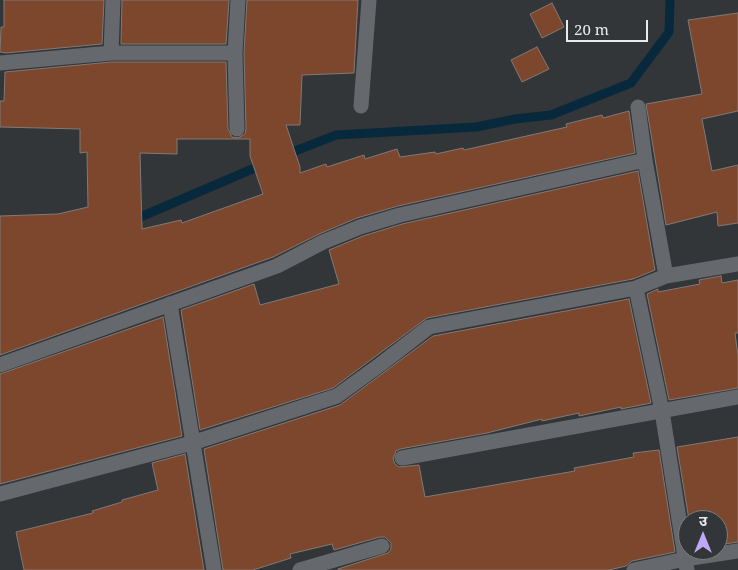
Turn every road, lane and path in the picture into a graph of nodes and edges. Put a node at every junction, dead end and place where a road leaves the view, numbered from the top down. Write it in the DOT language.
graph roads {
  1 [pos="113,0"];
  2 [pos="238,0"];
  3 [pos="369,0"];
  4 [pos="111,53"];
  5 [pos="235,53"];
  6 [pos="0,63"];
  7 [pos="361,106"];
  8 [pos="638,107"];
  9 [pos="237,129"];
  10 [pos="645,160"];
  11 [pos="738,264"];
  12 [pos="666,276"];
  13 [pos="636,288"];
  14 [pos="170,304"];
  15 [pos="0,365"];
  16 [pos="738,397"];
  17 [pos="662,411"];
  18 [pos="192,442"];
  19 [pos="402,458"];
  20 [pos="0,494"];
  21 [pos="382,546"];
  22 [pos="738,551"];
  23 [pos="686,564"];
  24 [pos="214,570"];
  25 [pos="300,570"];
  26 [pos="634,570"];
  1 -- 4 [label="street"];
  2 -- 5 [label="street"];
  3 -- 7 [label="street"];
  4 -- 5 [label="street"];
  4 -- 6 [label="street"];
  5 -- 9 [label="street"];
  8 -- 10 [label="street"];
  10 -- 12 [label="street"];
  10 -- 14 [label="street"];
  11 -- 12 [label="street"];
  12 -- 13 [label="street"];
  13 -- 17 [label="street"];
  13 -- 18 [label="street"];
  14 -- 15 [label="street"];
  14 -- 18 [label="street"];
  16 -- 17 [label="street"];
  17 -- 19 [label="street"];
  17 -- 23 [label="street"];
  18 -- 20 [label="street"];
  18 -- 24 [label="street"];
  21 -- 25 [label="street"];
  22 -- 23 [label="street"];
  23 -- 26 [label="street"];
}
